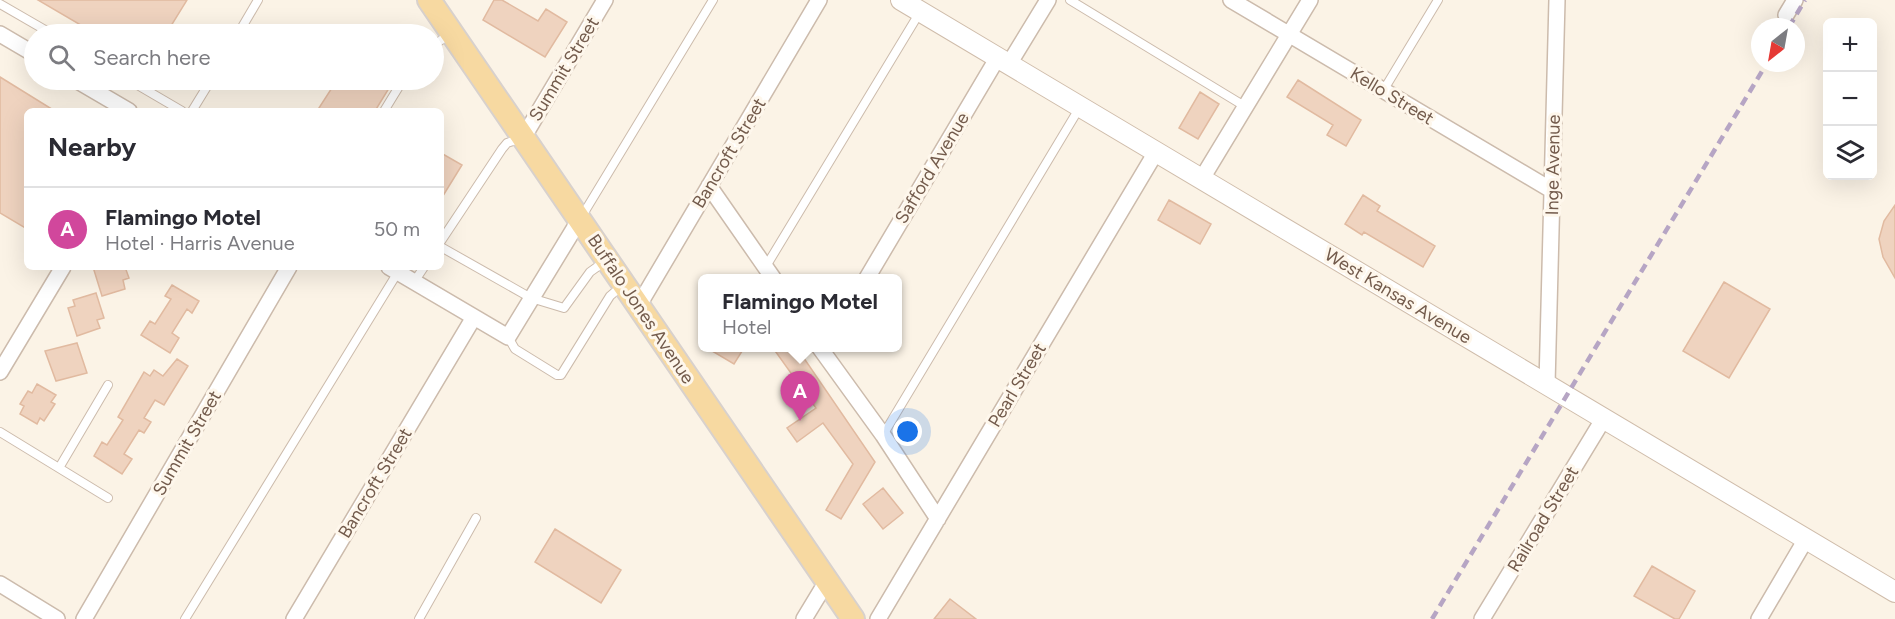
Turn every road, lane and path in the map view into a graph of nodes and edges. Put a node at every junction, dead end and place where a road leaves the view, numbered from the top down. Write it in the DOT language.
graph roads {
  1 [pos="258,0"];
  2 [pos="429,0"];
  3 [pos="605,0"];
  4 [pos="714,0"];
  5 [pos="819,0"];
  6 [pos="902,0"];
  7 [pos="1048,0"];
  8 [pos="1070,0"];
  9 [pos="1232,0"];
  10 [pos="1310,0"];
  11 [pos="1438,0"];
  12 [pos="1557,0"];
  13 [pos="1795,0"];
  14 [pos="0,4"];
  15 [pos="921,11"];
  16 [pos="1786,15"];
  17 [pos="35,24"];
  18 [pos="244,24"];
  19 [pos="437,24"];
  20 [pos="0,33"];
  21 [pos="1289,35"];
  22 [pos="444,41"];
  23 [pos="24,48"];
  24 [pos="1004,61"];
  25 [pos="103,90"];
  26 [pos="146,90"];
  27 [pos="205,90"];
  28 [pos="397,90"];
  29 [pos="1383,91"];
  30 [pos="1081,106"];
  31 [pos="1246,107"];
  32 [pos="125,108"];
  33 [pos="177,108"];
  34 [pos="194,108"];
  35 [pos="386,108"];
  36 [pos="523,138"];
  37 [pos="1156,152"];
  38 [pos="1201,180"];
  39 [pos="709,186"];
  40 [pos="1553,191"];
  41 [pos="580,219"];
  42 [pos="444,237"];
  43 [pos="444,249"];
  44 [pos="608,260"];
  45 [pos="61,270"];
  46 [pos="287,270"];
  47 [pos="394,270"];
  48 [pos="422,270"];
  49 [pos="769,273"];
  50 [pos="870,274"];
  51 [pos="414,282"];
  52 [pos="624,285"];
  53 [pos="531,298"];
  54 [pos="639,305"];
  55 [pos="474,317"];
  56 [pos="508,336"];
  57 [pos="825,352"];
  58 [pos="0,372"];
  59 [pos="1547,384"];
  60 [pos="108,385"];
  61 [pos="1604,418"];
  62 [pos="0,432"];
  63 [pos="883,435"];
  64 [pos="58,468"];
  65 [pos="108,498"];
  66 [pos="476,518"];
  67 [pos="938,519"];
  68 [pos="1806,539"];
  69 [pos="827,581"];
  70 [pos="0,584"];
  71 [pos="1895,592"];
  72 [pos="57,619"];
  73 [pos="84,619"];
  74 [pos="185,619"];
  75 [pos="294,619"];
  76 [pos="418,619"];
  77 [pos="804,619"];
  78 [pos="853,619"];
  79 [pos="878,619"];
  80 [pos="1482,619"];
  81 [pos="1758,619"];
  1 -- 18 [label="lane"];
  2 -- 19 [label="main road, Buffalo Jones Avenue"];
  3 -- 36 [label="street, Summit Street"];
  4 -- 41 [label="lane"];
  5 -- 39 [label="street, Bancroft Street"];
  6 -- 15 [label="street, West Kansas Avenue"];
  7 -- 24 [label="street, Safford Avenue"];
  8 -- 31 [label="lane"];
  9 -- 21 [label="street, Kello Street"];
  10 -- 21 [label="street"];
  11 -- 29 [label="lane"];
  12 -- 40 [label="street, Inge Avenue"];
  13 -- 16 [label="street"];
  14 -- 17 [label="lane"];
  15 -- 24 [label="street, West Kansas Avenue"];
  15 -- 49 [label="lane"];
  20 -- 23 [label="street"];
  21 -- 29 [label="street, Kello Street"];
  21 -- 31 [label="street"];
  22 -- 36 [label="main road, Buffalo Jones Avenue"];
  24 -- 30 [label="street, West Kansas Avenue"];
  24 -- 50 [label="street, Safford Avenue"];
  25 -- 32 [label="street"];
  26 -- 33 [label="lane"];
  27 -- 34 [label="lane"];
  28 -- 35 [label="lane"];
  29 -- 40 [label="street, Kello Street"];
  30 -- 37 [label="street, West Kansas Avenue"];
  30 -- 63 [label="lane"];
  31 -- 38 [label="street"];
  36 -- 41 [label="main road, Buffalo Jones Avenue"];
  36 -- 42 [label="lane"];
  37 -- 38 [label="street, West Kansas Avenue"];
  37 -- 67 [label="street, Pearl Street"];
  38 -- 59 [label="street, West Kansas Avenue"];
  39 -- 49 [label="street"];
  39 -- 54 [label="street, Bancroft Street"];
  40 -- 59 [label="street, Inge Avenue"];
  41 -- 44 [label="main road, Buffalo Jones Avenue"];
  41 -- 53 [label="street"];
  43 -- 53 [label="lane"];
  44 -- 52 [label="main road, Buffalo Jones Avenue"];
  44 -- 53 [label="lane"];
  45 -- 58 [label="street"];
  46 -- 73 [label="street, Summit Street"];
  47 -- 51 [label="street"];
  47 -- 74 [label="lane"];
  48 -- 51 [label="lane"];
  51 -- 55 [label="street"];
  52 -- 54 [label="main road, Buffalo Jones Avenue"];
  52 -- 56 [label="lane"];
  53 -- 56 [label="street"];
  54 -- 69 [label="main road, Buffalo Jones Avenue"];
  55 -- 56 [label="street"];
  55 -- 75 [label="street, Bancroft Street"];
  57 -- 63 [label="street"];
  59 -- 61 [label="street, West Kansas Avenue"];
  60 -- 64 [label="lane"];
  61 -- 68 [label="street, West Kansas Avenue"];
  61 -- 80 [label="street, Railroad Street"];
  62 -- 64 [label="lane"];
  63 -- 67 [label="street"];
  64 -- 65 [label="lane"];
  66 -- 76 [label="lane"];
  67 -- 79 [label="street, Pearl Street"];
  68 -- 71 [label="street, West Kansas Avenue"];
  68 -- 81 [label="street"];
  69 -- 77 [label="street"];
  69 -- 78 [label="main road, Buffalo Jones Avenue"];
  70 -- 72 [label="street"];
}
